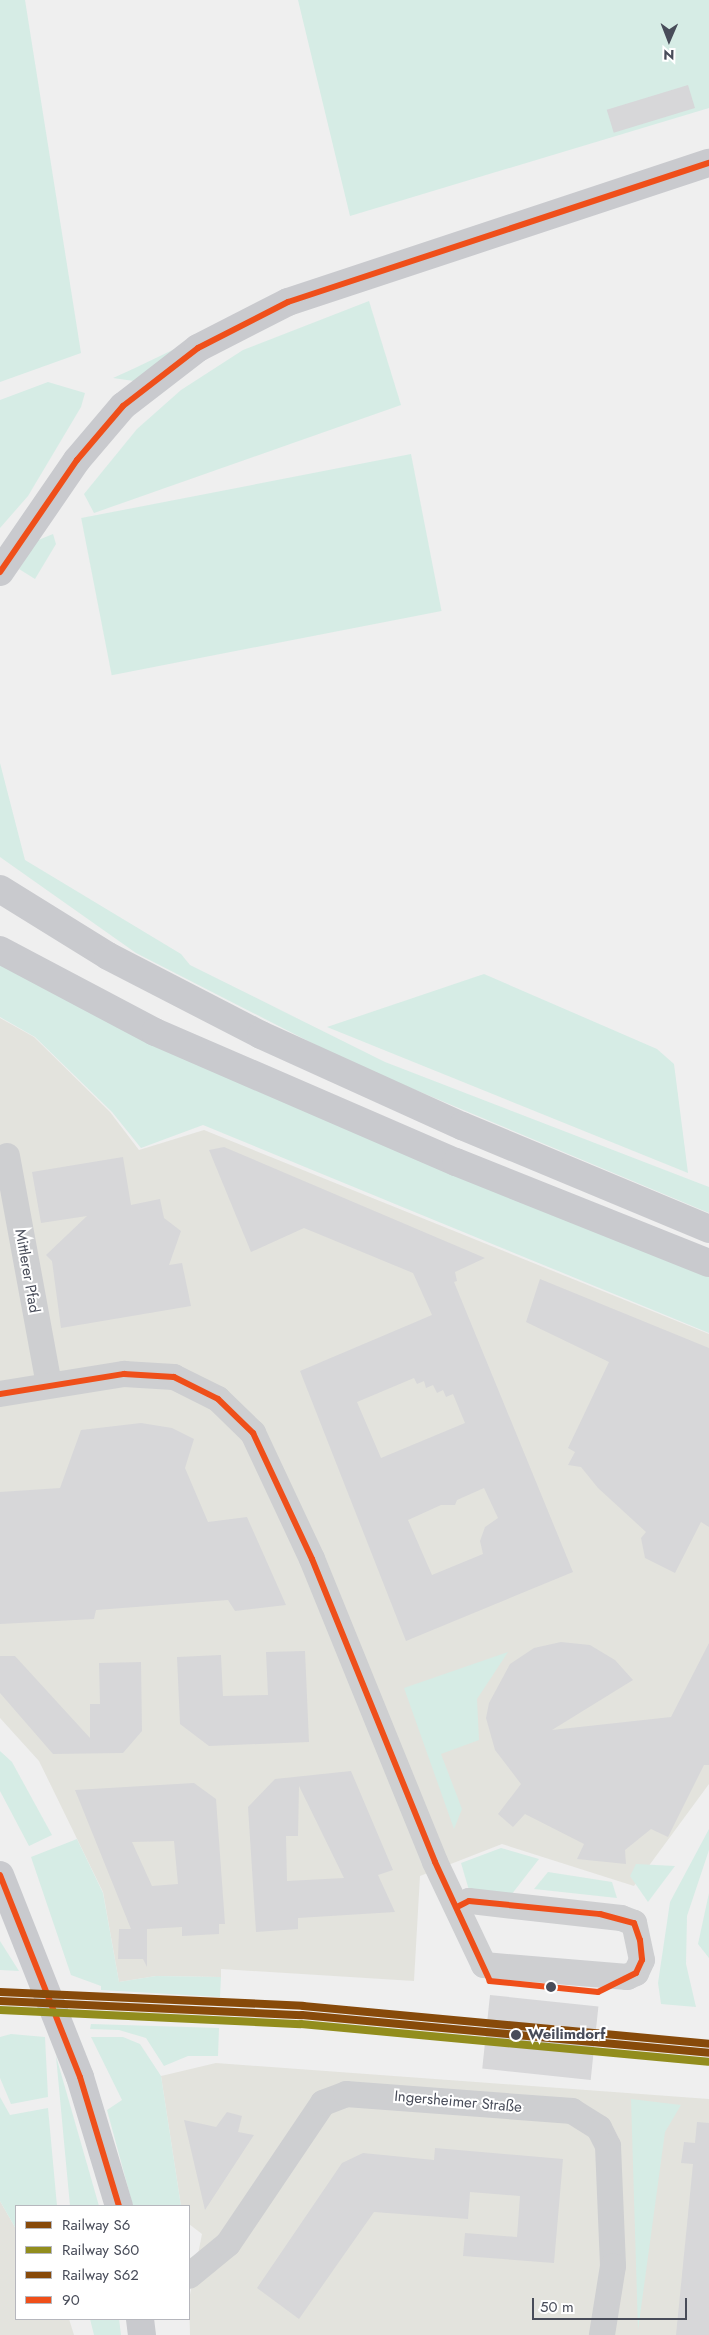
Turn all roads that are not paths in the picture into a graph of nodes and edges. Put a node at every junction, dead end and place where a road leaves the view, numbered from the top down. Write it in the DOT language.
graph roads {
  1 [pos="709,163"];
  2 [pos="0,572"];
  3 [pos="0,889"];
  4 [pos="0,950"];
  5 [pos="7,1156"];
  6 [pos="709,1229"];
  7 [pos="709,1263"];
  8 [pos="49,1385"];
  9 [pos="0,1394"];
  10 [pos="0,1875"];
  11 [pos="458,1907"];
  12 [pos="119,2205"];
  13 [pos="190,2275"];
  14 [pos="140,2320"];
  15 [pos="142,2335"];
  16 [pos="602,2335"];
  1 -- 2 [label="main road"];
  3 -- 6 [label="main road"];
  4 -- 7 [label="main road"];
  5 -- 8 [label="street, Mittlerer Pfad"];
  8 -- 9 [label="street"];
  8 -- 11 [label="street"];
  10 -- 12 [label="main road"];
  11 -- 11 [label="street"];
  13 -- 16 [label="street, Ingersheimer Straße"];
  14 -- 15 [label="main road"];
}
